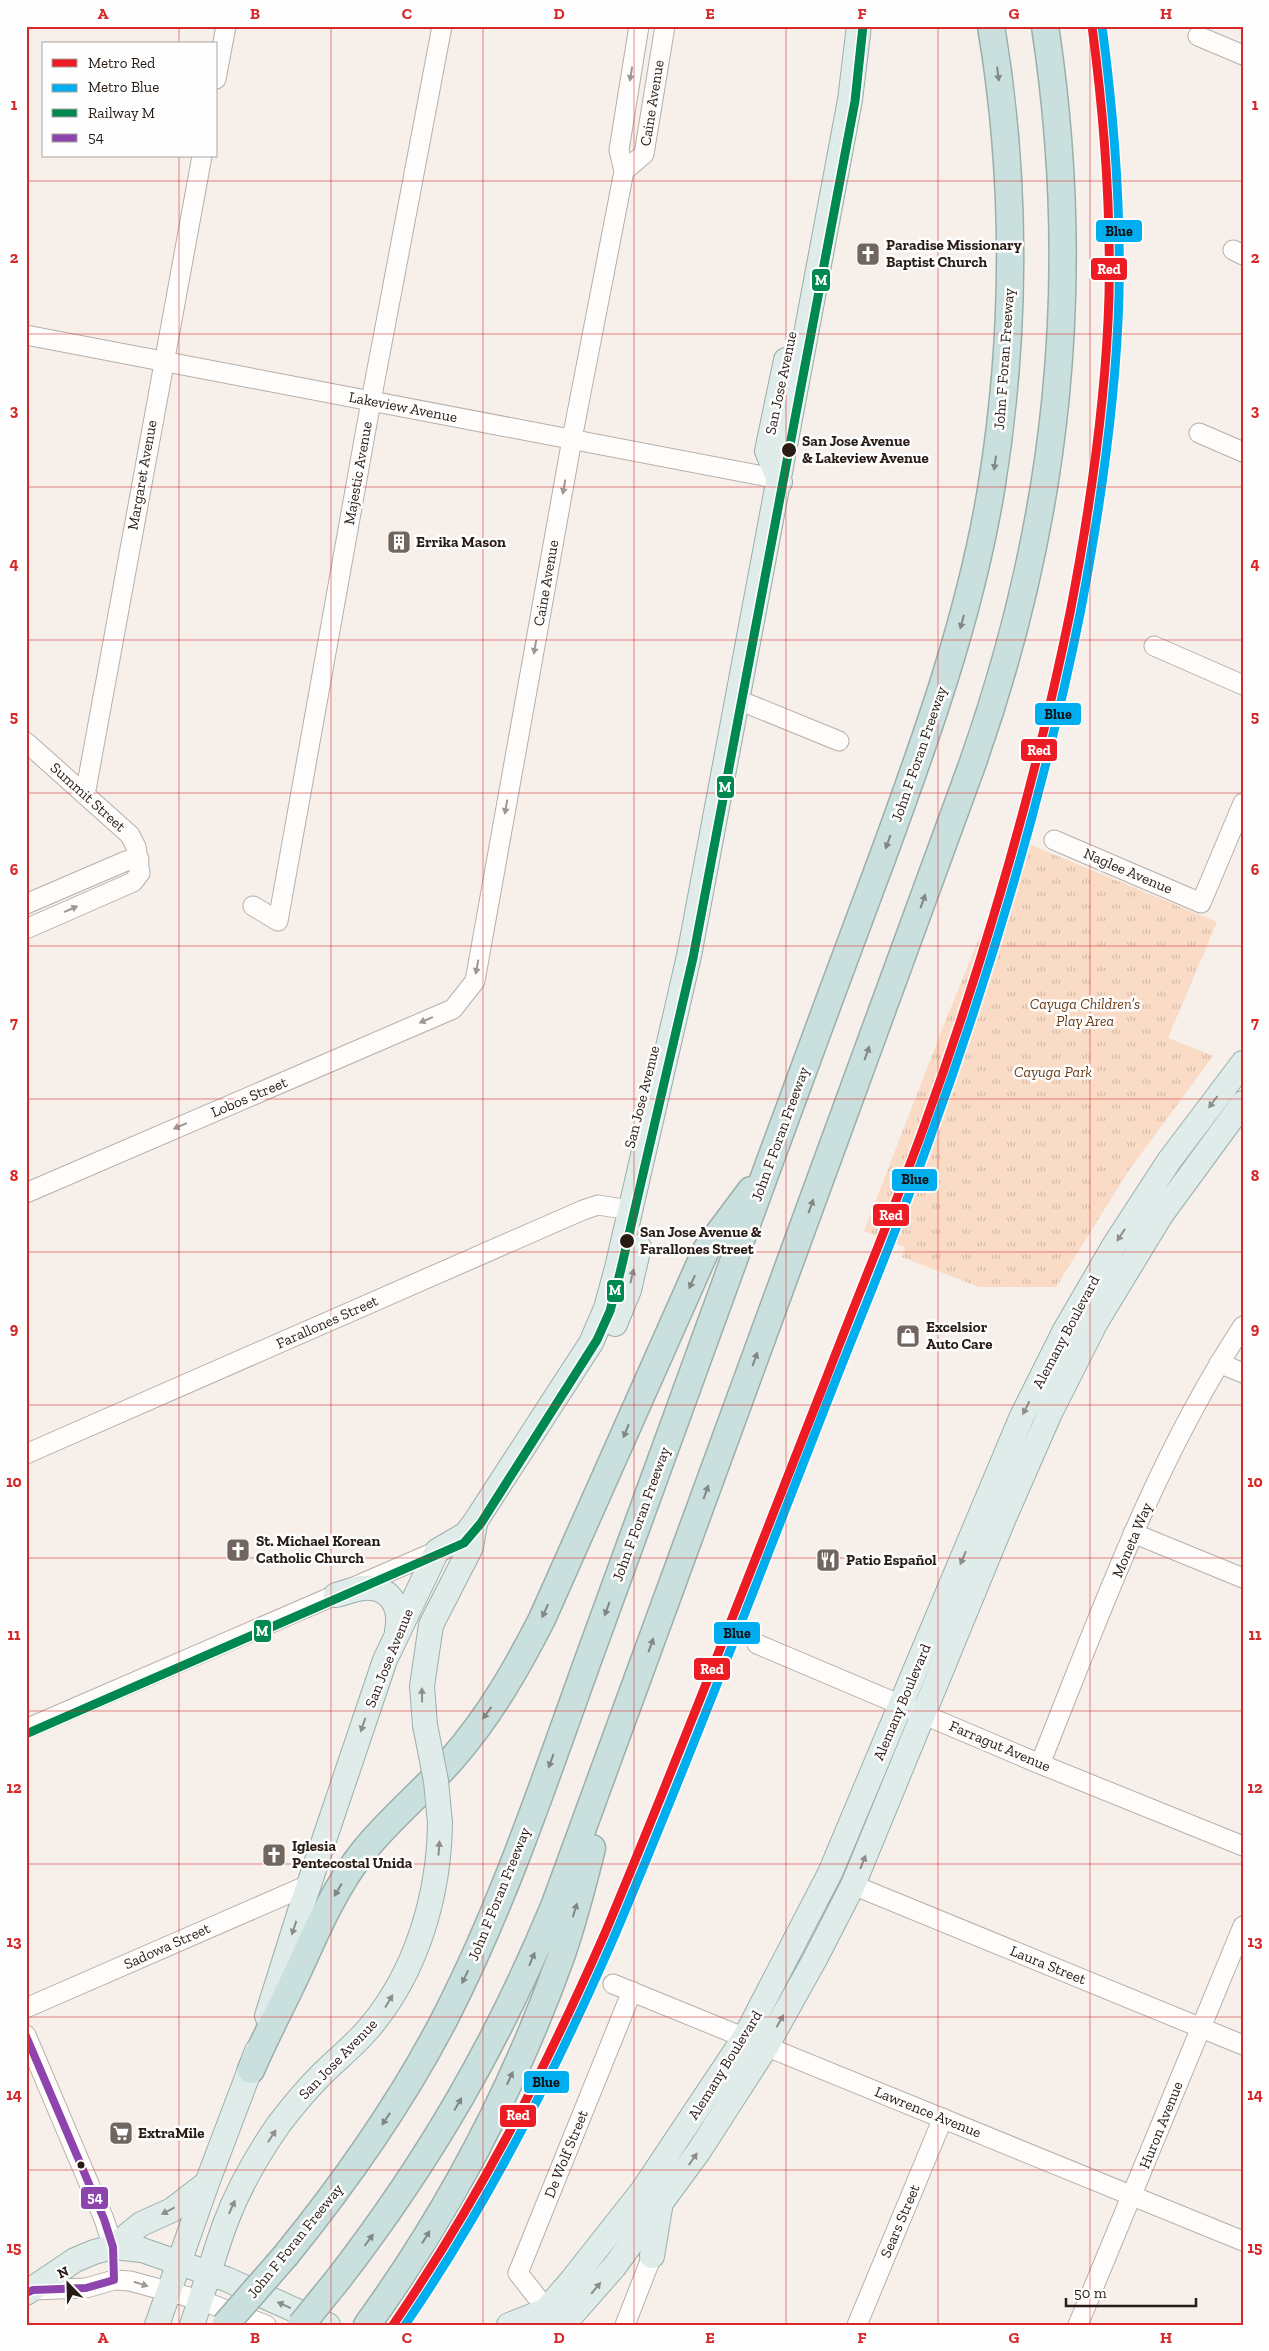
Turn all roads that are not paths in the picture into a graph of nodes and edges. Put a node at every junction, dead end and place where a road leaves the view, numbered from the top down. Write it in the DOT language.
graph roads {
  1 [pos="226,26"];
  2 [pos="442,26"];
  3 [pos="639,26"];
  4 [pos="665,26"];
  5 [pos="859,26"];
  6 [pos="991,26"];
  7 [pos="1045,26"];
  8 [pos="1198,36"];
  9 [pos="1243,55"];
  10 [pos="218,68"];
  11 [pos="202,158"];
  12 [pos="624,171"];
  13 [pos="26,335"];
  14 [pos="163,361"];
  15 [pos="371,401"];
  16 [pos="1199,433"];
  17 [pos="572,439"];
  18 [pos="1243,452"];
  19 [pos="779,479"];
  20 [pos="1154,646"];
  21 [pos="1243,686"];
  22 [pos="736,699"];
  23 [pos="839,741"];
  24 [pos="26,742"];
  25 [pos="85,795"];
  26 [pos="1243,803"];
  27 [pos="1054,840"];
  28 [pos="139,859"];
  29 [pos="26,904"];
  30 [pos="252,906"];
  31 [pos="26,929"];
  32 [pos="465,994"];
  33 [pos="1243,1063"];
  34 [pos="1243,1103"];
  35 [pos="767,1169"];
  36 [pos="26,1193"];
  37 [pos="630,1210"];
  38 [pos="1243,1326"];
  39 [pos="1219,1363"];
  40 [pos="1243,1373"];
  41 [pos="26,1454"];
  42 [pos="475,1522"];
  43 [pos="1133,1533"];
  44 [pos="437,1551"];
  45 [pos="1243,1578"];
  46 [pos="336,1595"];
  47 [pos="432,1625"];
  48 [pos="396,1636"];
  49 [pos="757,1644"];
  50 [pos="634,1691"];
  51 [pos="902,1704"];
  52 [pos="924,1714"];
  53 [pos="26,1729"];
  54 [pos="1040,1764"];
  55 [pos="1243,1846"];
  56 [pos="308,1885"];
  57 [pos="853,1885"];
  58 [pos="1243,1926"];
  59 [pos="613,1984"];
  60 [pos="632,1991"];
  61 [pos="26,2008"];
  62 [pos="1201,2028"];
  63 [pos="26,2035"];
  64 [pos="745,2037"];
  65 [pos="1243,2045"];
  66 [pos="766,2046"];
  67 [pos="251,2070"];
  68 [pos="943,2118"];
  69 [pos="207,2183"];
  70 [pos="1132,2195"];
  71 [pos="661,2204"];
  72 [pos="1243,2241"];
  73 [pos="113,2247"];
  74 [pos="652,2256"];
  75 [pos="179,2263"];
  76 [pos="210,2272"];
  77 [pos="168,2291"];
  78 [pos="30,2292"];
  79 [pos="200,2300"];
  80 [pos="548,2320"];
  81 [pos="157,2325"];
  82 [pos="192,2325"];
  83 [pos="225,2325"];
  84 [pos="266,2325"];
  85 [pos="301,2325"];
  86 [pos="328,2325"];
  87 [pos="367,2325"];
  88 [pos="509,2325"];
  89 [pos="625,2325"];
  90 [pos="857,2325"];
  91 [pos="1078,2325"];
  1 -- 10 [label="street"];
  2 -- 15 [label="street, Majestic Avenue"];
  3 -- 12 [label="street, Caine Avenue, one-way"];
  4 -- 12 [label="street, Caine Avenue"];
  5 -- 19 [label="main road, San Jose Avenue"];
  6 -- 35 [label="highway, John F Foran Freeway, one-way"];
  50 -- 7 [label="highway, one-way"];
  8 -- 9 [label="street"];
  11 -- 14 [label="street, Margaret Avenue"];
  12 -- 17 [label="street, Caine Avenue"];
  13 -- 14 [label="street, Lakeview Avenue"];
  14 -- 15 [label="street, Lakeview Avenue"];
  14 -- 25 [label="street, Margaret Avenue"];
  15 -- 17 [label="street, Lakeview Avenue"];
  15 -- 30 [label="street, Majestic Avenue"];
  16 -- 18 [label="street"];
  17 -- 19 [label="street, Lakeview Avenue"];
  17 -- 32 [label="street, Caine Avenue, one-way"];
  19 -- 22 [label="main road, San Jose Avenue"];
  20 -- 21 [label="street"];
  22 -- 23 [label="street"];
  22 -- 37 [label="main road, San Jose Avenue"];
  24 -- 25 [label="street, Summit Street"];
  25 -- 28 [label="street, Summit Street"];
  26 -- 27 [label="street, Naglee Avenue"];
  28 -- 29 [label="street"];
  31 -- 28 [label="street, one-way"];
  32 -- 36 [label="street, Lobos Street, one-way"];
  33 -- 51 [label="main road, Alemany Boulevard, one-way"];
  34 -- 52 [label="main road, Alemany Boulevard"];
  35 -- 67 [label="highway, one-way"];
  35 -- 83 [label="highway, John F Foran Freeway, one-way, bridge"];
  37 -- 41 [label="street, Farallones Street"];
  37 -- 42 [label="main road, San Jose Avenue"];
  38 -- 39 [label="street, Moneta Way"];
  39 -- 40 [label="street"];
  39 -- 43 [label="street, Moneta Way"];
  42 -- 44 [label="main road, San Jose Avenue"];
  42 -- 47 [label="main road, San Jose Avenue"];
  43 -- 45 [label="street"];
  43 -- 54 [label="street, Moneta Way"];
  44 -- 46 [label="street"];
  44 -- 47 [label="main road"];
  44 -- 48 [label="main road, San Jose Avenue"];
  46 -- 48 [label="main road"];
  46 -- 53 [label="street"];
  76 -- 47 [label="main road, San Jose Avenue, one-way, bridge"];
  48 -- 56 [label="main road, San Jose Avenue, one-way"];
  49 -- 51 [label="street, Farragut Avenue"];
  85 -- 50 [label="highway, one-way, bridge"];
  87 -- 50 [label="highway, one-way"];
  51 -- 52 [label="street, Farragut Avenue"];
  51 -- 64 [label="main road, Alemany Boulevard"];
  52 -- 54 [label="street, Farragut Avenue"];
  57 -- 52 [label="main road, Alemany Boulevard, one-way"];
  54 -- 55 [label="street, Farragut Avenue"];
  56 -- 61 [label="street, Sadowa Street"];
  56 -- 67 [label="main road, San Jose Avenue, one-way"];
  57 -- 62 [label="street, Laura Street"];
  66 -- 57 [label="main road, Alemany Boulevard, one-way"];
  58 -- 62 [label="street, Huron Avenue"];
  59 -- 60 [label="street, Lawrence Avenue"];
  60 -- 64 [label="street, Lawrence Avenue"];
  60 -- 80 [label="street, De Wolf Street"];
  62 -- 65 [label="street, Laura Street"];
  62 -- 70 [label="street, Huron Avenue"];
  63 -- 73 [label="street"];
  64 -- 66 [label="street, Lawrence Avenue"];
  64 -- 80 [label="main road, Alemany Boulevard"];
  66 -- 68 [label="street, Lawrence Avenue"];
  71 -- 66 [label="main road, Alemany Boulevard, one-way"];
  67 -- 69 [label="main road, San Jose Avenue"];
  68 -- 70 [label="street, Lawrence Avenue"];
  68 -- 90 [label="street, Sears Street"];
  69 -- 73 [label="main road, one-way"];
  69 -- 75 [label="main road, San Jose Avenue"];
  70 -- 72 [label="street, Lawrence Avenue"];
  70 -- 91 [label="street, Huron Avenue"];
  71 -- 74 [label="main road"];
  80 -- 71 [label="main road, Alemany Boulevard, one-way"];
  73 -- 75 [label="main road"];
  73 -- 78 [label="main road"];
  74 -- 89 [label="street"];
  75 -- 76 [label="main road"];
  75 -- 77 [label="main road, San Jose Avenue"];
  76 -- 79 [label="main road, San Jose Avenue"];
  86 -- 76 [label="main road, one-way"];
  78 -- 77 [label="street, one-way"];
  77 -- 79 [label="street"];
  77 -- 81 [label="main road, San Jose Avenue"];
  79 -- 82 [label="main road, San Jose Avenue"];
  79 -- 84 [label="street"];
  80 -- 88 [label="main road"];
}
